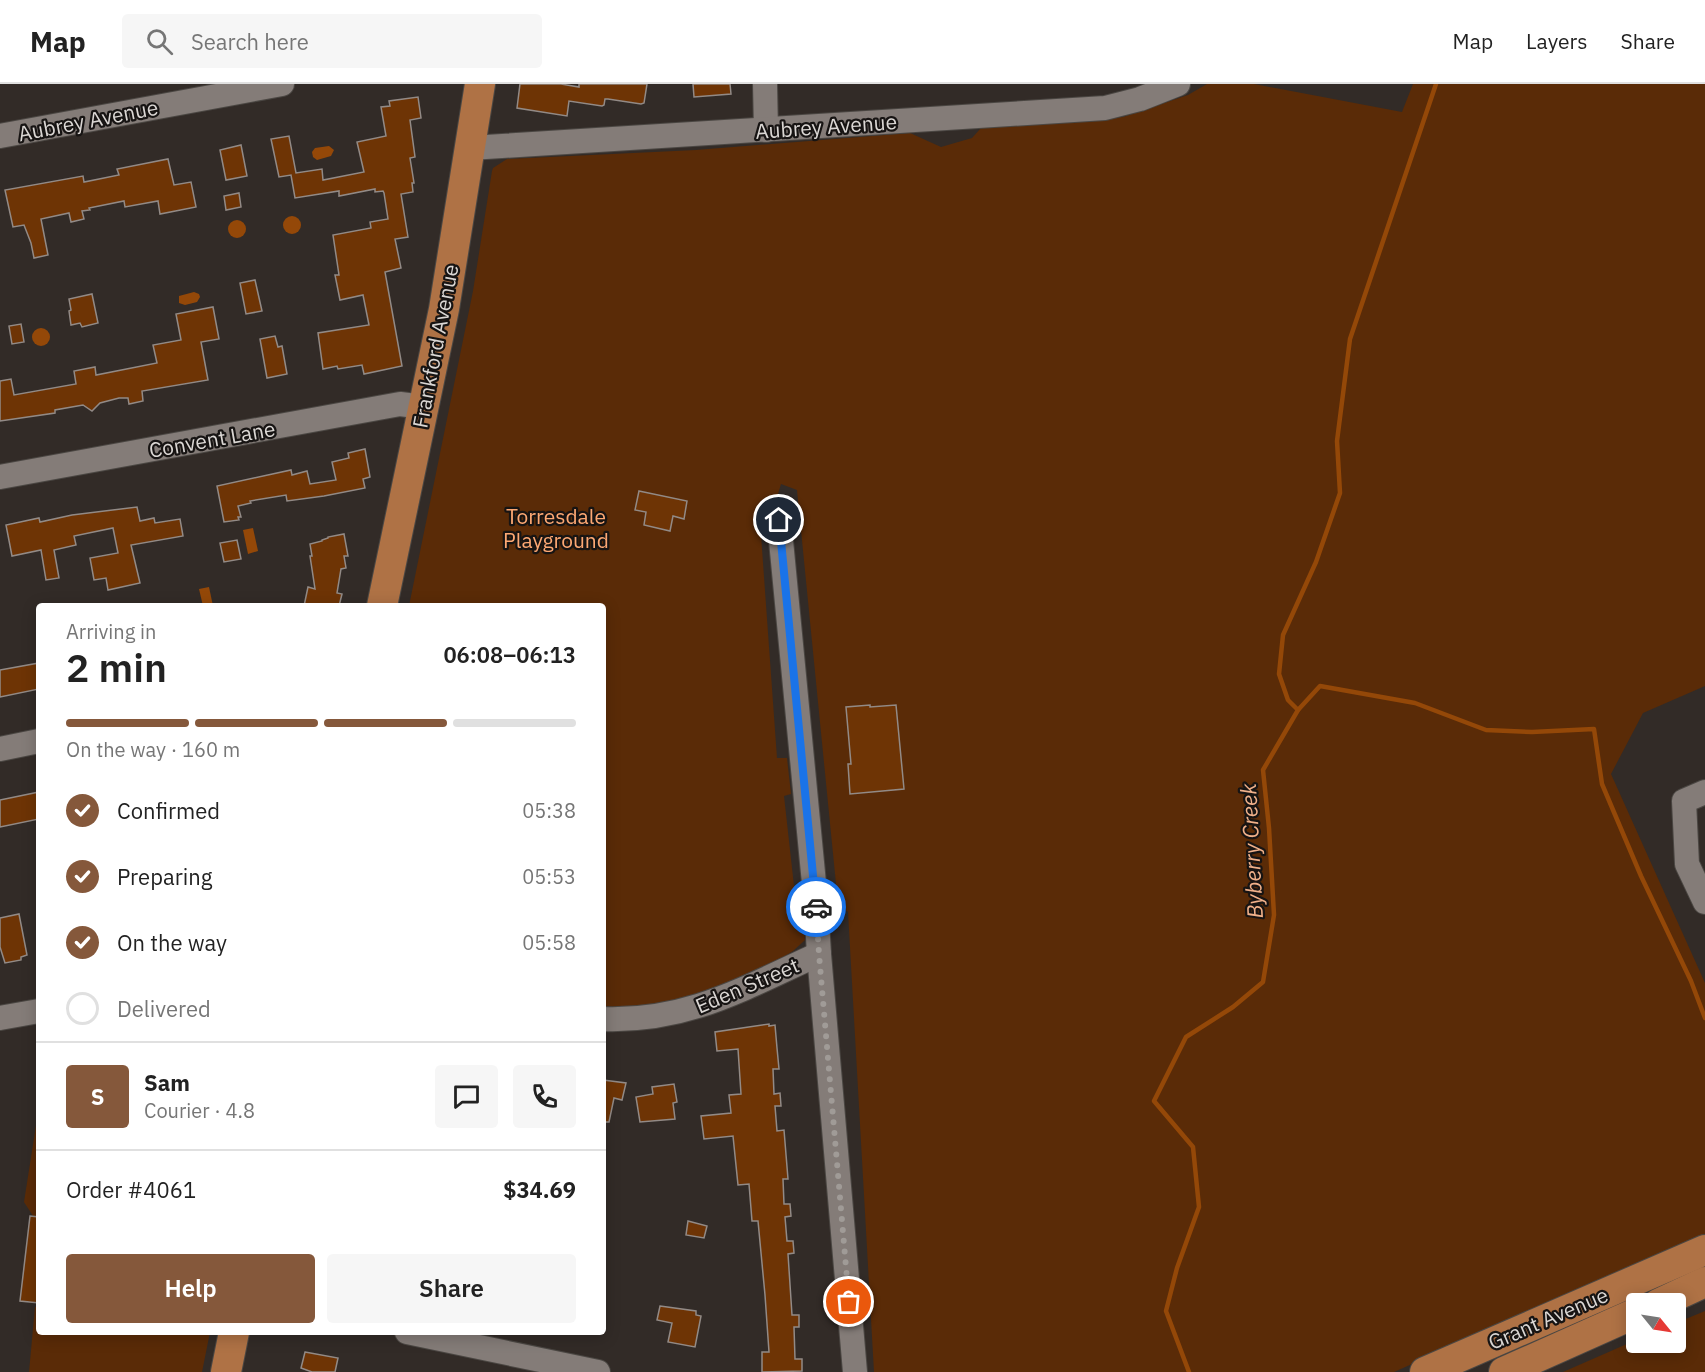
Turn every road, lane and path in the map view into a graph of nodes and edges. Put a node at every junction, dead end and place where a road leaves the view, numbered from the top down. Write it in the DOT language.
graph roads {
  1 [pos="282,84"];
  2 [pos="480,84"];
  3 [pos="765,84"];
  4 [pos="1178,84"];
  5 [pos="766,130"];
  6 [pos="0,136"];
  7 [pos="470,148"];
  8 [pos="424,407"];
  9 [pos="0,477"];
  10 [pos="779,520"];
  11 [pos="383,603"];
  12 [pos="36,742"];
  13 [pos="0,749"];
  14 [pos="1705,792"];
  15 [pos="1705,902"];
  16 [pos="819,954"];
  17 [pos="36,1012"];
  18 [pos="0,1018"];
  19 [pos="606,1019"];
  20 [pos="1705,1250"];
  21 [pos="1705,1282"];
  22 [pos="1682,1293"];
  23 [pos="1626,1317"];
  24 [pos="233,1335"];
  25 [pos="421,1335"];
  26 [pos="226,1372"];
  27 [pos="598,1372"];
  28 [pos="855,1372"];
  29 [pos="1425,1372"];
  30 [pos="1504,1372"];
  1 -- 6 [label="street, Aubrey Avenue"];
  2 -- 7 [label="main road, Frankford Avenue"];
  3 -- 5 [label="street"];
  4 -- 5 [label="street, Aubrey Avenue"];
  5 -- 7 [label="street, Aubrey Avenue"];
  7 -- 8 [label="main road, Frankford Avenue"];
  8 -- 9 [label="street, Convent Lane"];
  8 -- 11 [label="main road, Frankford Avenue"];
  10 -- 16 [label="street"];
  12 -- 13 [label="street"];
  14 -- 15 [label="street"];
  16 -- 19 [label="street, Eden Street"];
  16 -- 28 [label="street"];
  17 -- 18 [label="street"];
  20 -- 29 [label="main road, Grant Avenue"];
  21 -- 22 [label="main road"];
  23 -- 30 [label="main road, Grant Avenue"];
  24 -- 26 [label="main road"];
  25 -- 27 [label="street"];
}
